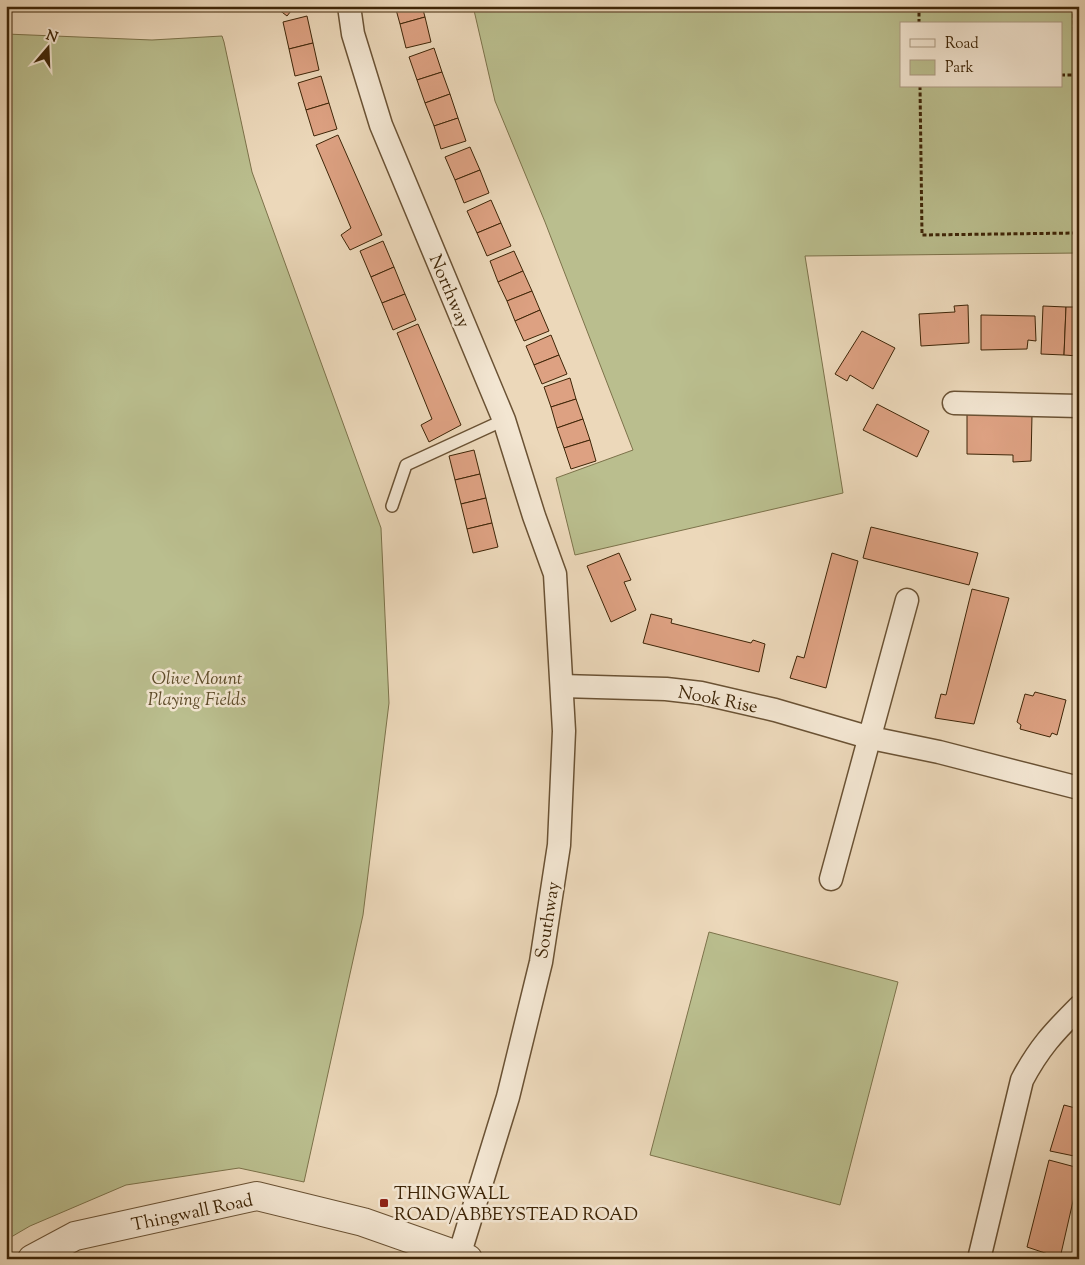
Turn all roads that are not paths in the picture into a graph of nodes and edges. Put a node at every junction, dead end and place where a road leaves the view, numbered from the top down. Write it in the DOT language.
graph roads {
  1 [pos="349,6"];
  2 [pos="954,403"];
  3 [pos="1079,406"];
  4 [pos="504,420"];
  5 [pos="392,506"];
  6 [pos="555,574"];
  7 [pos="907,600"];
  8 [pos="562,686"];
  9 [pos="871,738"];
  10 [pos="1079,788"];
  11 [pos="831,879"];
  12 [pos="1079,1007"];
  13 [pos="462,1258"];
  14 [pos="32,1259"];
  15 [pos="979,1259"];
  1 -- 4 [label="street, Northway"];
  2 -- 3 [label="street"];
  4 -- 5 [label="lane"];
  4 -- 6 [label="street, Northway"];
  6 -- 8 [label="street, Southway"];
  7 -- 9 [label="street"];
  8 -- 9 [label="street, Nook Rise"];
  8 -- 13 [label="street, Southway"];
  9 -- 10 [label="street, Nook Rise"];
  9 -- 11 [label="street"];
  12 -- 15 [label="street"];
  13 -- 14 [label="street, Thingwall Road"];
}
